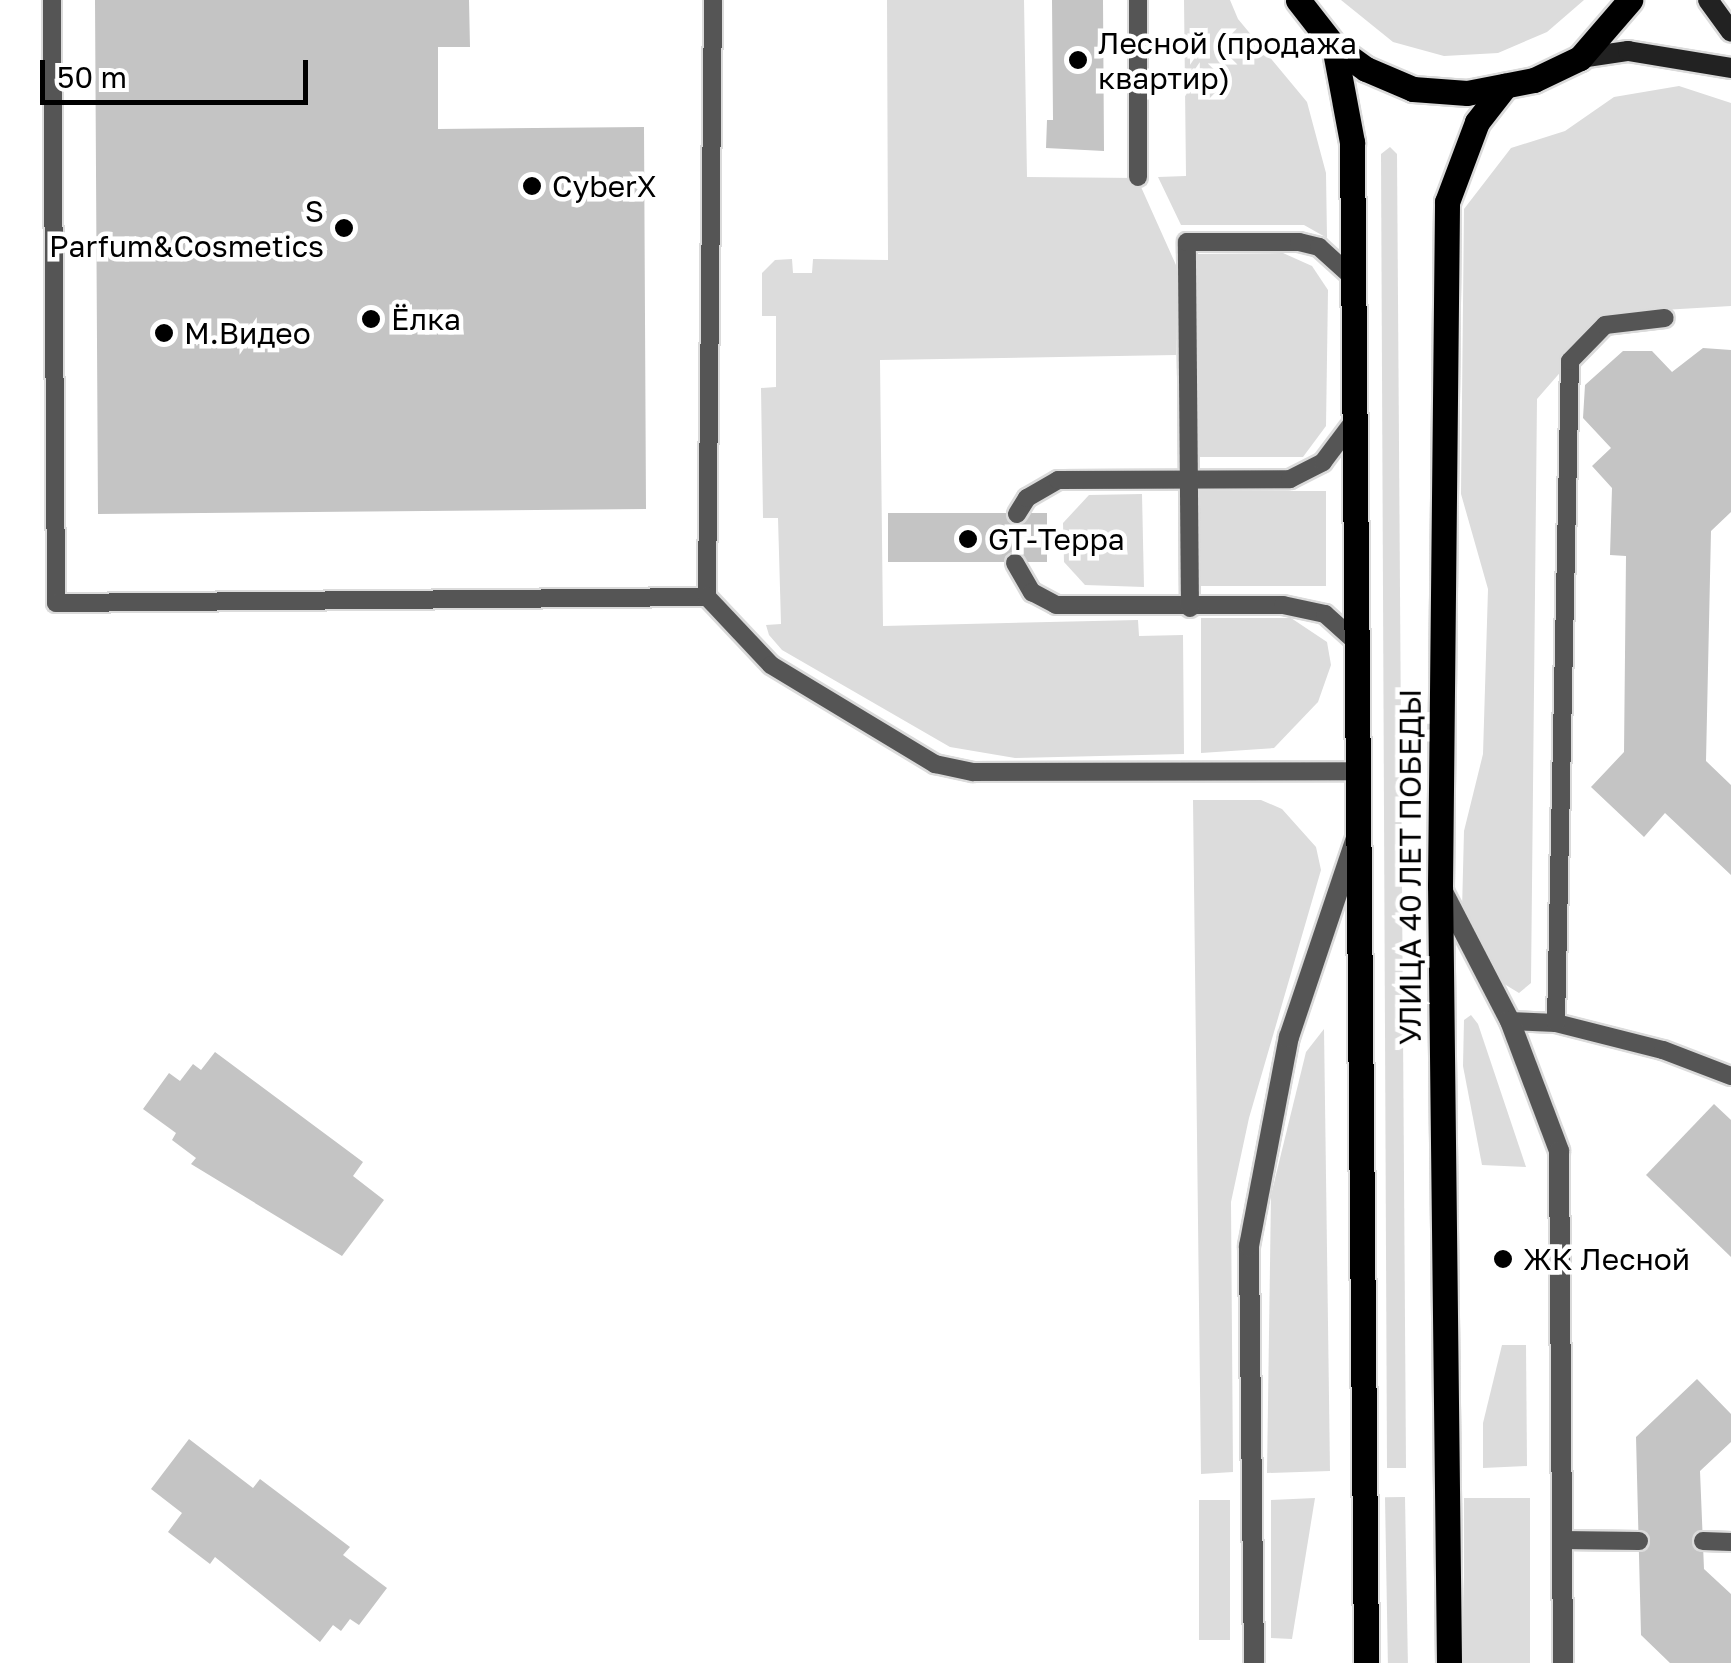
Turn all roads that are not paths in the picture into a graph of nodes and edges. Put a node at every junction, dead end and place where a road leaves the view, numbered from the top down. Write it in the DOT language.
graph roads {
  1 [pos="52,0"];
  2 [pos="712,0"];
  3 [pos="1138,0"];
  4 [pos="1298,0"];
  5 [pos="1630,0"];
  6 [pos="1708,0"];
  7 [pos="1731,32"];
  8 [pos="1334,46"];
  9 [pos="1580,58"];
  10 [pos="1731,68"];
  11 [pos="1505,86"];
  12 [pos="1138,178"];
  13 [pos="1351,276"];
  14 [pos="1664,318"];
  15 [pos="1353,422"];
  16 [pos="1190,480"];
  17 [pos="1017,514"];
  18 [pos="1015,563"];
  19 [pos="707,597"];
  20 [pos="1190,608"];
  21 [pos="1356,641"];
  22 [pos="1357,771"];
  23 [pos="1357,834"];
  24 [pos="1440,886"];
  25 [pos="1510,1020"];
  26 [pos="1556,1023"];
  27 [pos="1731,1076"];
  28 [pos="1562,1540"];
  29 [pos="1703,1540"];
  30 [pos="1639,1541"];
  31 [pos="1731,1542"];
  32 [pos="1254,1663"];
  33 [pos="1366,1663"];
  34 [pos="1448,1663"];
  35 [pos="1562,1663"];
  1 -- 19 [label="lane"];
  2 -- 19 [label="lane"];
  3 -- 12 [label="lane"];
  4 -- 8 [label="main road"];
  5 -- 9 [label="main road"];
  6 -- 7 [label="main road"];
  8 -- 11 [label="main road"];
  8 -- 13 [label="main road, УЛИЦА 40 ЛЕТ ПОБЕДЫ"];
  9 -- 10 [label="main road"];
  9 -- 11 [label="main road"];
  11 -- 24 [label="main road, УЛИЦА 40 ЛЕТ ПОБЕДЫ"];
  13 -- 15 [label="main road, УЛИЦА 40 ЛЕТ ПОБЕДЫ"];
  13 -- 16 [label="lane"];
  14 -- 26 [label="lane"];
  15 -- 16 [label="lane"];
  15 -- 21 [label="main road, УЛИЦА 40 ЛЕТ ПОБЕДЫ"];
  16 -- 17 [label="lane"];
  16 -- 20 [label="lane"];
  18 -- 20 [label="lane"];
  19 -- 22 [label="lane"];
  20 -- 21 [label="lane"];
  21 -- 22 [label="main road, УЛИЦА 40 ЛЕТ ПОБЕДЫ"];
  22 -- 23 [label="main road, УЛИЦА 40 ЛЕТ ПОБЕДЫ"];
  23 -- 32 [label="street, УЛИЦА 40 ЛЕТ ПОБЕДЫ"];
  23 -- 33 [label="main road, УЛИЦА 40 ЛЕТ ПОБЕДЫ"];
  24 -- 25 [label="street"];
  24 -- 34 [label="main road, УЛИЦА 40 ЛЕТ ПОБЕДЫ"];
  25 -- 26 [label="lane"];
  25 -- 28 [label="street"];
  26 -- 27 [label="lane"];
  28 -- 30 [label="lane"];
  28 -- 35 [label="street"];
  29 -- 31 [label="lane"];
}
